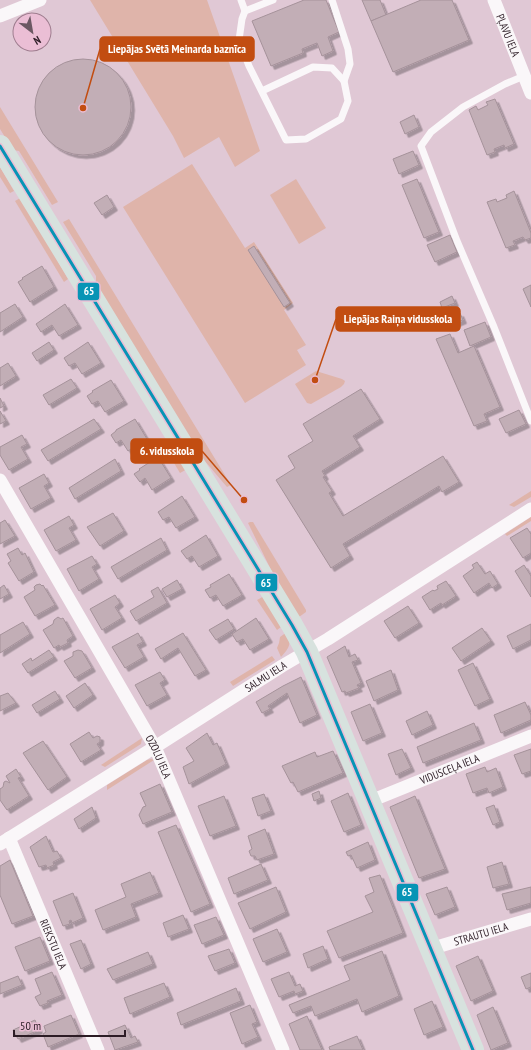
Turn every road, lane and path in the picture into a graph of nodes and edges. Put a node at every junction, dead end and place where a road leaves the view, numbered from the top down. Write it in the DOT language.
graph roads {
  1 [pos="40,0"];
  2 [pos="241,0"];
  3 [pos="273,0"];
  4 [pos="332,0"];
  5 [pos="494,0"];
  6 [pos="245,11"];
  7 [pos="0,16"];
  8 [pos="524,76"];
  9 [pos="344,81"];
  10 [pos="262,90"];
  11 [pos="531,93"];
  12 [pos="0,146"];
  13 [pos="531,421"];
  14 [pos="0,480"];
  15 [pos="531,509"];
  16 [pos="307,652"];
  17 [pos="531,736"];
  18 [pos="155,747"];
  19 [pos="368,802"];
  20 [pos="4,841"];
  21 [pos="531,919"];
  22 [pos="430,950"];
  23 [pos="98,1050"];
  24 [pos="283,1050"];
  25 [pos="473,1050"];
  1 -- 7 [label="street"];
  2 -- 6 [label="lane"];
  3 -- 6 [label="lane"];
  4 -- 9 [label="lane"];
  5 -- 8 [label="street, PĻAVU IELA"];
  6 -- 10 [label="lane"];
  8 -- 11 [label="street, PĻAVU IELA"];
  8 -- 13 [label="lane"];
  9 -- 10 [label="lane"];
  9 -- 10 [label="lane"];
  12 -- 16 [label="highway"];
  14 -- 18 [label="street, OZOLU IELA"];
  15 -- 16 [label="street, SALMU IELA"];
  16 -- 18 [label="street, SALMU IELA"];
  16 -- 19 [label="highway"];
  17 -- 19 [label="street, VIDUSCEĻA IELA"];
  18 -- 20 [label="street, SALMU IELA"];
  18 -- 24 [label="street, OZOLU IELA"];
  19 -- 22 [label="highway"];
  20 -- 23 [label="street, RIEKSTU IELA"];
  21 -- 22 [label="street, STRAUTU IELA"];
  22 -- 25 [label="highway"];
}
